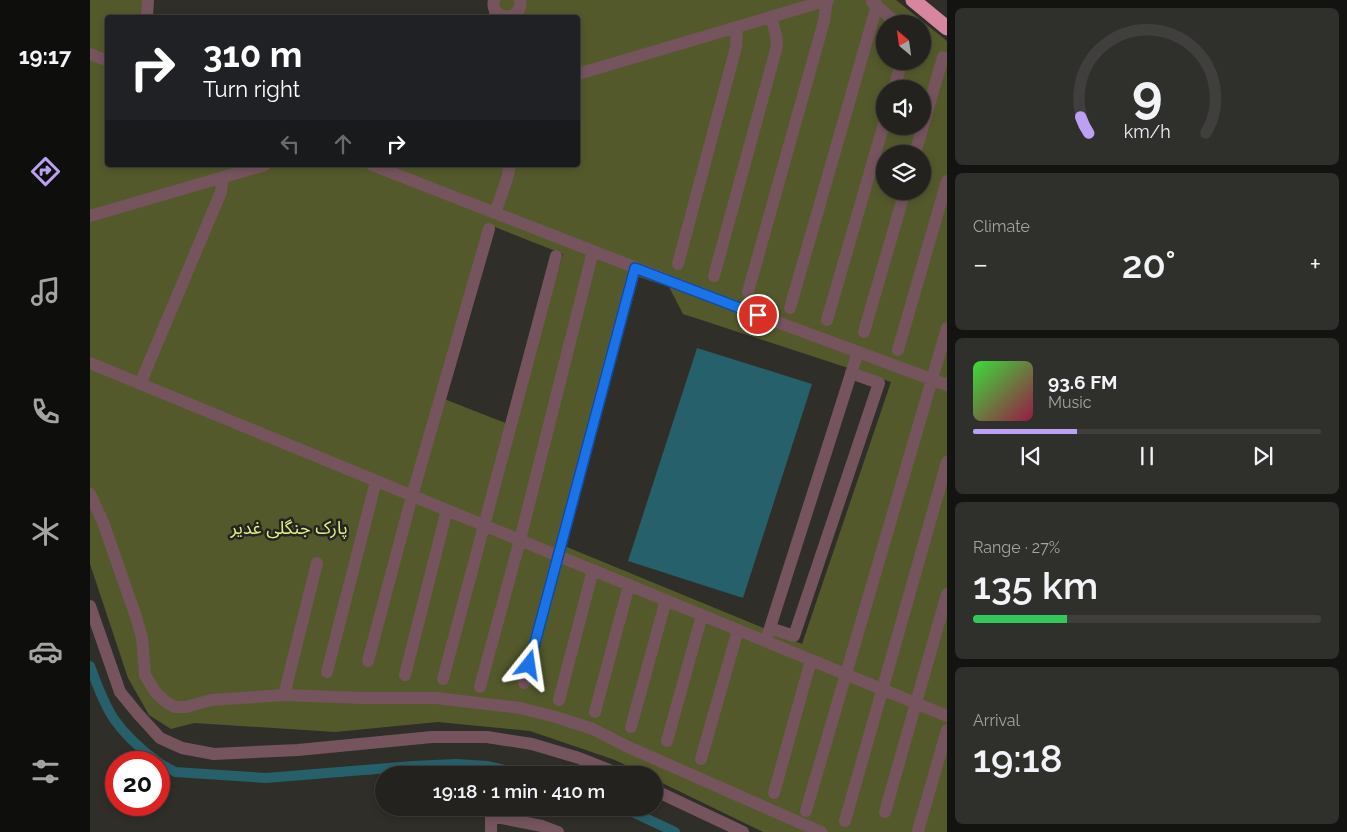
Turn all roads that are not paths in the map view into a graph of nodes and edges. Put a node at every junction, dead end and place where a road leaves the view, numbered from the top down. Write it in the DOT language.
graph roads {
  1 [pos="148,0"];
  2 [pos="828,0"];
  3 [pos="913,0"];
  4 [pos="520,2"];
  5 [pos="873,3"];
  6 [pos="148,15"];
  7 [pos="515,15"];
  8 [pos="522,15"];
  9 [pos="887,15"];
  10 [pos="771,17"];
  11 [pos="737,27"];
  12 [pos="947,28"];
  13 [pos="90,54"];
  14 [pos="105,60"];
  15 [pos="947,60"];
  16 [pos="580,73"];
  17 [pos="881,135"];
  18 [pos="918,145"];
  19 [pos="258,167"];
  20 [pos="377,167"];
  21 [pos="510,167"];
  22 [pos="223,177"];
  23 [pos="947,181"];
  24 [pos="902,200"];
  25 [pos="496,213"];
  26 [pos="90,216"];
  27 [pos="489,229"];
  28 [pos="593,251"];
  29 [pos="556,256"];
  30 [pos="678,264"];
  31 [pos="635,268"];
  32 [pos="714,276"];
  33 [pos="748,292"];
  34 [pos="790,308"];
  35 [pos="827,320"];
  36 [pos="947,328"];
  37 [pos="864,332"];
  38 [pos="898,350"];
  39 [pos="858,352"];
  40 [pos="90,363"];
  41 [pos="851,373"];
  42 [pos="932,379"];
  43 [pos="140,384"];
  44 [pos="947,385"];
  45 [pos="947,462"];
  46 [pos="376,481"];
  47 [pos="90,494"];
  48 [pos="412,496"];
  49 [pos="447,510"];
  50 [pos="484,525"];
  51 [pos="520,540"];
  52 [pos="558,556"];
  53 [pos="317,563"];
  54 [pos="593,570"];
  55 [pos="629,585"];
  56 [pos="947,594"];
  57 [pos="666,600"];
  58 [pos="90,606"];
  59 [pos="702,615"];
  60 [pos="770,628"];
  61 [pos="738,630"];
  62 [pos="766,641"];
  63 [pos="811,660"];
  64 [pos="368,661"];
  65 [pos="327,672"];
  66 [pos="847,674"];
  67 [pos="405,675"];
  68 [pos="443,679"];
  69 [pos="524,683"];
  70 [pos="480,687"];
  71 [pos="881,688"];
  72 [pos="284,695"];
  73 [pos="558,700"];
  74 [pos="916,703"];
  75 [pos="595,712"];
  76 [pos="947,716"];
  77 [pos="631,727"];
  78 [pos="947,730"];
  79 [pos="667,741"];
  80 [pos="701,759"];
  81 [pos="599,766"];
  82 [pos="774,793"];
  83 [pos="663,794"];
  84 [pos="806,811"];
  85 [pos="885,812"];
  86 [pos="844,821"];
  87 [pos="918,831"];
  88 [pos="492,832"];
  89 [pos="558,832"];
  90 [pos="743,832"];
  91 [pos="821,832"];
  1 -- 6 [label="street"];
  2 -- 10 [label="street"];
  2 -- 33 [label="street"];
  3 -- 12 [label="highway"];
  4 -- 7 [label="street"];
  4 -- 8 [label="street"];
  5 -- 9 [label="street"];
  5 -- 34 [label="street"];
  10 -- 11 [label="street"];
  10 -- 32 [label="street"];
  11 -- 16 [label="street"];
  11 -- 30 [label="street"];
  13 -- 14 [label="street"];
  15 -- 18 [label="street"];
  17 -- 35 [label="street"];
  19 -- 22 [label="street"];
  20 -- 25 [label="street"];
  21 -- 25 [label="street"];
  22 -- 26 [label="street"];
  22 -- 43 [label="street"];
  23 -- 38 [label="street"];
  24 -- 37 [label="street"];
  25 -- 28 [label="street"];
  27 -- 48 [label="street"];
  28 -- 31 [label="street"];
  28 -- 51 [label="street"];
  29 -- 50 [label="street"];
  31 -- 39 [label="street"];
  31 -- 52 [label="street"];
  36 -- 42 [label="street"];
  39 -- 41 [label="street"];
  39 -- 42 [label="street"];
  40 -- 43 [label="street"];
  41 -- 60 [label="street"];
  41 -- 60 [label="street"];
  42 -- 44 [label="street"];
  42 -- 66 [label="street"];
  43 -- 46 [label="street"];
  45 -- 71 [label="street"];
  46 -- 48 [label="street"];
  46 -- 65 [label="street"];
  47 -- 72 [label="street"];
  48 -- 49 [label="street"];
  48 -- 64 [label="street"];
  49 -- 50 [label="street"];
  49 -- 67 [label="street"];
  50 -- 51 [label="street"];
  50 -- 68 [label="street"];
  51 -- 52 [label="street"];
  51 -- 70 [label="street"];
  52 -- 54 [label="street"];
  52 -- 69 [label="street"];
  53 -- 72 [label="street"];
  54 -- 55 [label="street"];
  54 -- 73 [label="street"];
  55 -- 57 [label="street"];
  55 -- 75 [label="street"];
  56 -- 74 [label="street"];
  57 -- 59 [label="street"];
  57 -- 77 [label="street"];
  58 -- 81 [label="street"];
  59 -- 61 [label="street"];
  59 -- 79 [label="street"];
  60 -- 62 [label="street"];
  61 -- 62 [label="street"];
  61 -- 80 [label="street"];
  62 -- 63 [label="street"];
  63 -- 66 [label="street"];
  63 -- 82 [label="street"];
  66 -- 71 [label="street"];
  66 -- 84 [label="street"];
  71 -- 74 [label="street"];
  71 -- 86 [label="street"];
  72 -- 91 [label="street"];
  74 -- 76 [label="street"];
  74 -- 85 [label="street"];
  78 -- 87 [label="street"];
  83 -- 90 [label="street"];
  88 -- 89 [label="street"];
}
